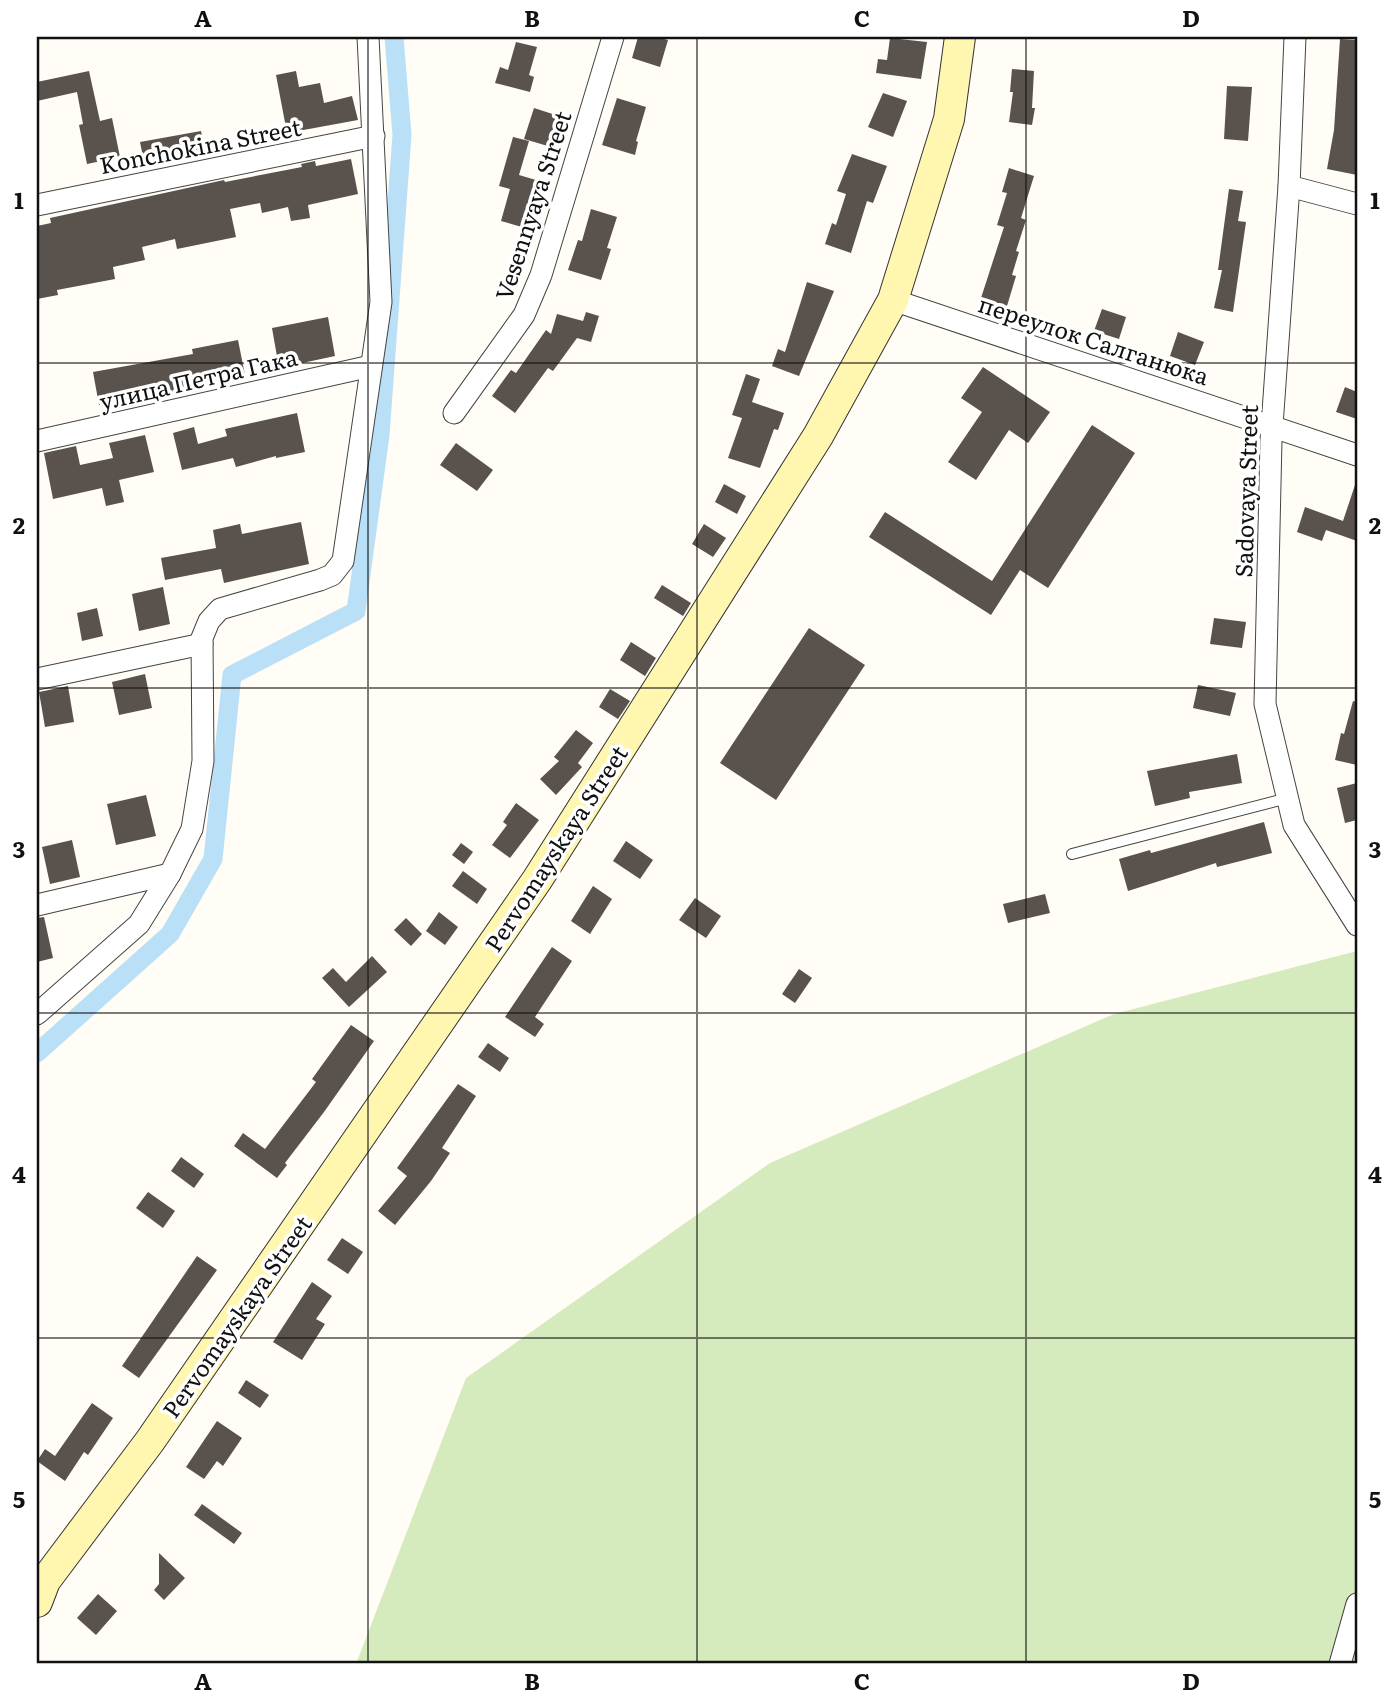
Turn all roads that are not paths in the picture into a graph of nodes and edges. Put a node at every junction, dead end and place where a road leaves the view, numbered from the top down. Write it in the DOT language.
graph roads {
  1 [pos="368,37"];
  2 [pos="613,37"];
  3 [pos="960,37"];
  4 [pos="1295,37"];
  5 [pos="374,136"];
  6 [pos="1289,186"];
  7 [pos="1357,204"];
  8 [pos="37,205"];
  9 [pos="893,300"];
  10 [pos="371,366"];
  11 [pos="454,413"];
  12 [pos="1272,426"];
  13 [pos="37,441"];
  14 [pos="1357,455"];
  15 [pos="202,644"];
  16 [pos="37,679"];
  17 [pos="1288,798"];
  18 [pos="1072,854"];
  19 [pos="170,874"];
  20 [pos="37,905"];
  21 [pos="1357,925"];
  22 [pos="37,1014"];
  23 [pos="37,1602"];
  24 [pos="1357,1604"];
  25 [pos="1340,1664"];
  1 -- 5 [label="street"];
  2 -- 11 [label="street, Vesennyaya Street"];
  3 -- 9 [label="main road, Pervomayskaya Street"];
  4 -- 6 [label="street, Sadovaya Street"];
  5 -- 8 [label="street, Konchokina Street"];
  5 -- 10 [label="street"];
  6 -- 7 [label="street"];
  6 -- 12 [label="street, Sadovaya Street"];
  9 -- 12 [label="street, переулок Салганюка"];
  9 -- 23 [label="main road, Pervomayskaya Street"];
  10 -- 13 [label="street, улица Петра Гака"];
  10 -- 15 [label="street"];
  12 -- 14 [label="street, переулок Салганюка"];
  12 -- 17 [label="street, Sadovaya Street"];
  15 -- 16 [label="street"];
  15 -- 19 [label="street"];
  17 -- 18 [label="lane"];
  17 -- 21 [label="street, Sadovaya Street"];
  19 -- 20 [label="street"];
  19 -- 22 [label="street"];
  24 -- 25 [label="street"];
}
